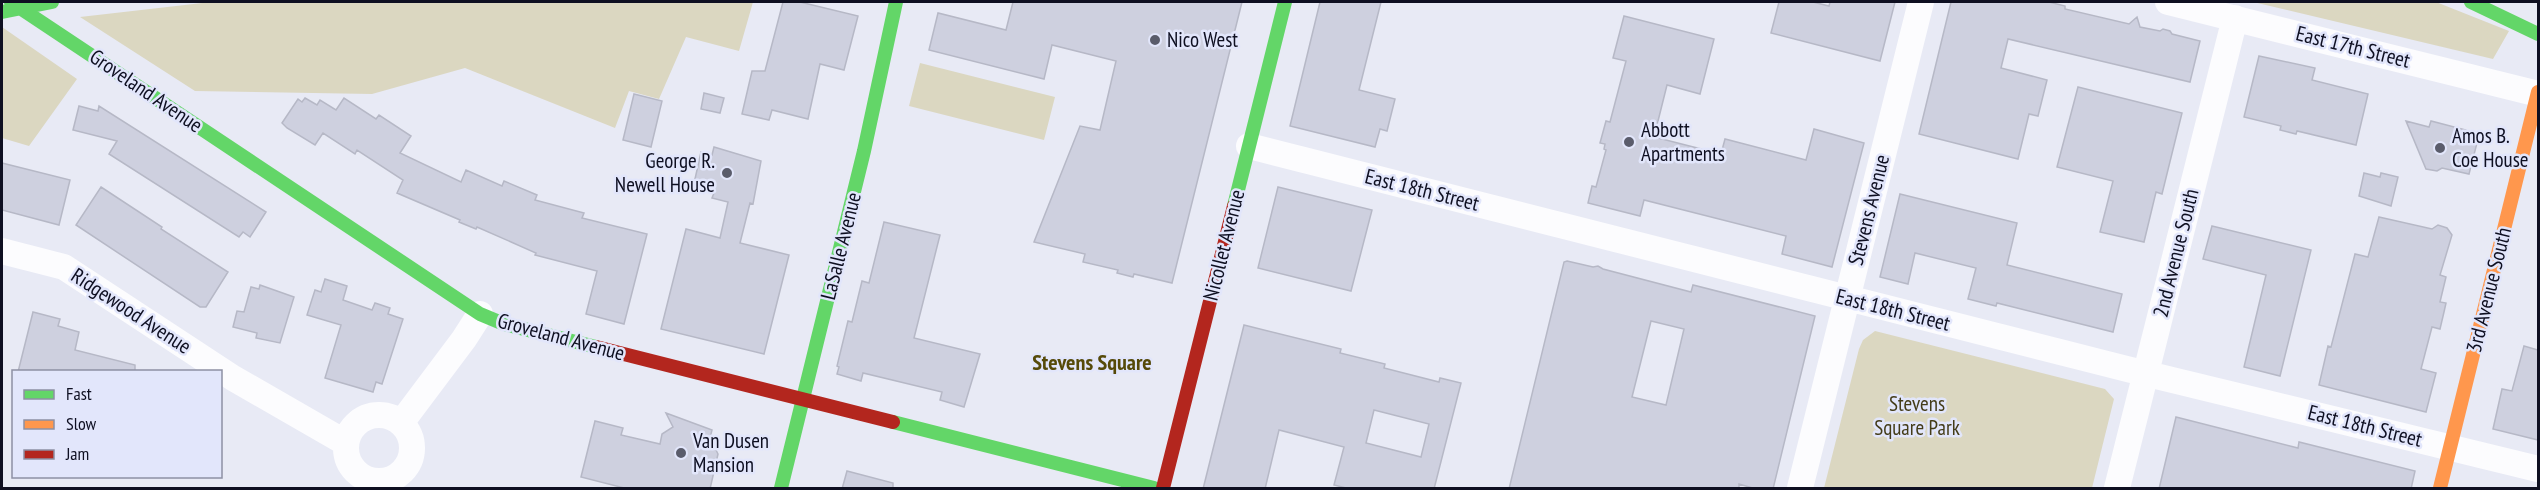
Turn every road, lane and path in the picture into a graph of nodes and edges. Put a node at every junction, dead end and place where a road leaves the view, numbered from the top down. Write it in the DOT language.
graph roads {
  1 [pos="11,2"];
  2 [pos="52,2"];
  3 [pos="896,2"];
  4 [pos="1285,2"];
  5 [pos="1920,2"];
  6 [pos="2168,2"];
  7 [pos="2471,2"];
  8 [pos="2,12"];
  9 [pos="2235,18"];
  10 [pos="2538,34"];
  11 [pos="2538,93"];
  12 [pos="1249,146"];
  13 [pos="2,251"];
  14 [pos="1847,298"];
  15 [pos="480,314"];
  16 [pos="221,370"];
  17 [pos="222,371"];
  18 [pos="2146,374"];
  19 [pos="803,399"];
  20 [pos="401,423"];
  21 [pos="346,442"];
  22 [pos="2450,447"];
  23 [pos="2538,469"];
  24 [pos="393,483"];
  25 [pos="781,489"];
  26 [pos="1154,489"];
  27 [pos="1163,489"];
  28 [pos="1800,489"];
  29 [pos="2117,489"];
  30 [pos="2440,489"];
  1 -- 15 [label="main road, Groveland Avenue"];
  2 -- 8 [label="main road"];
  3 -- 19 [label="main road, LaSalle Avenue"];
  4 -- 12 [label="main road, Nicollet Avenue"];
  5 -- 14 [label="street, Stevens Avenue"];
  6 -- 9 [label="street, East 17th Street"];
  7 -- 10 [label="main road"];
  9 -- 11 [label="street, East 17th Street"];
  9 -- 18 [label="street, 2nd Avenue South"];
  11 -- 22 [label="main road, 3rd Avenue South"];
  12 -- 14 [label="street, East 18th Street"];
  12 -- 27 [label="main road, Nicollet Avenue"];
  13 -- 16 [label="street, Ridgewood Avenue"];
  14 -- 18 [label="street, East 18th Street"];
  14 -- 28 [label="street, Stevens Avenue"];
  15 -- 19 [label="main road, Groveland Avenue"];
  15 -- 20 [label="street"];
  17 -- 21 [label="street, Ridgewood Avenue"];
  18 -- 22 [label="street, East 18th Street"];
  18 -- 29 [label="street, 2nd Avenue South"];
  19 -- 25 [label="main road, LaSalle Avenue"];
  19 -- 26 [label="main road, Groveland Avenue"];
  20 -- 21 [label="street"];
  20 -- 24 [label="street"];
  21 -- 24 [label="street"];
  22 -- 23 [label="street, East 18th Street"];
  22 -- 30 [label="main road, 3rd Avenue South"];
}
